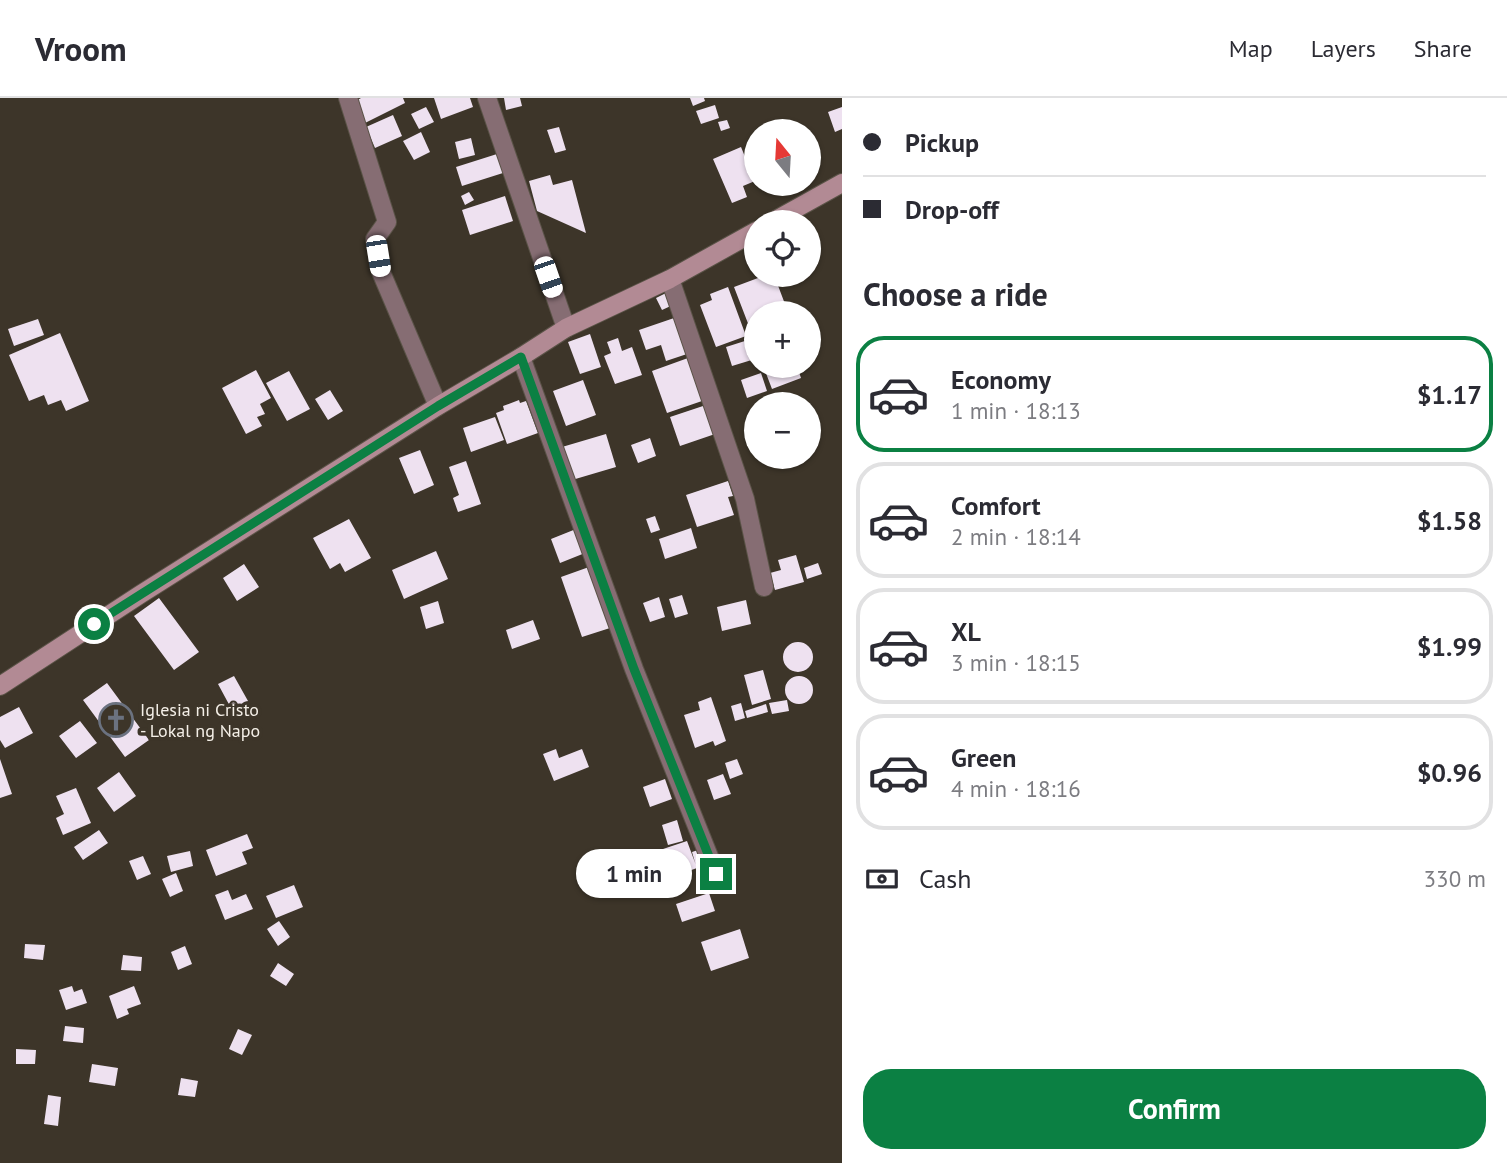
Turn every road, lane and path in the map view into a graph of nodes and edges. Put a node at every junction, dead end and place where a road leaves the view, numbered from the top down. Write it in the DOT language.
graph roads {
  1 [pos="348,98"];
  2 [pos="487,98"];
  3 [pos="842,183"];
  4 [pos="794,210"];
  5 [pos="744,238"];
  6 [pos="670,279"];
  7 [pos="566,328"];
  8 [pos="521,357"];
  9 [pos="438,406"];
  10 [pos="764,587"];
  11 [pos="0,686"];
  12 [pos="716,874"];
  1 -- 9 [label="street"];
  2 -- 7 [label="street"];
  3 -- 4 [label="main road"];
  5 -- 6 [label="main road"];
  6 -- 7 [label="main road"];
  6 -- 10 [label="street"];
  7 -- 8 [label="main road"];
  8 -- 9 [label="main road"];
  8 -- 12 [label="street"];
  9 -- 11 [label="main road"];
}
